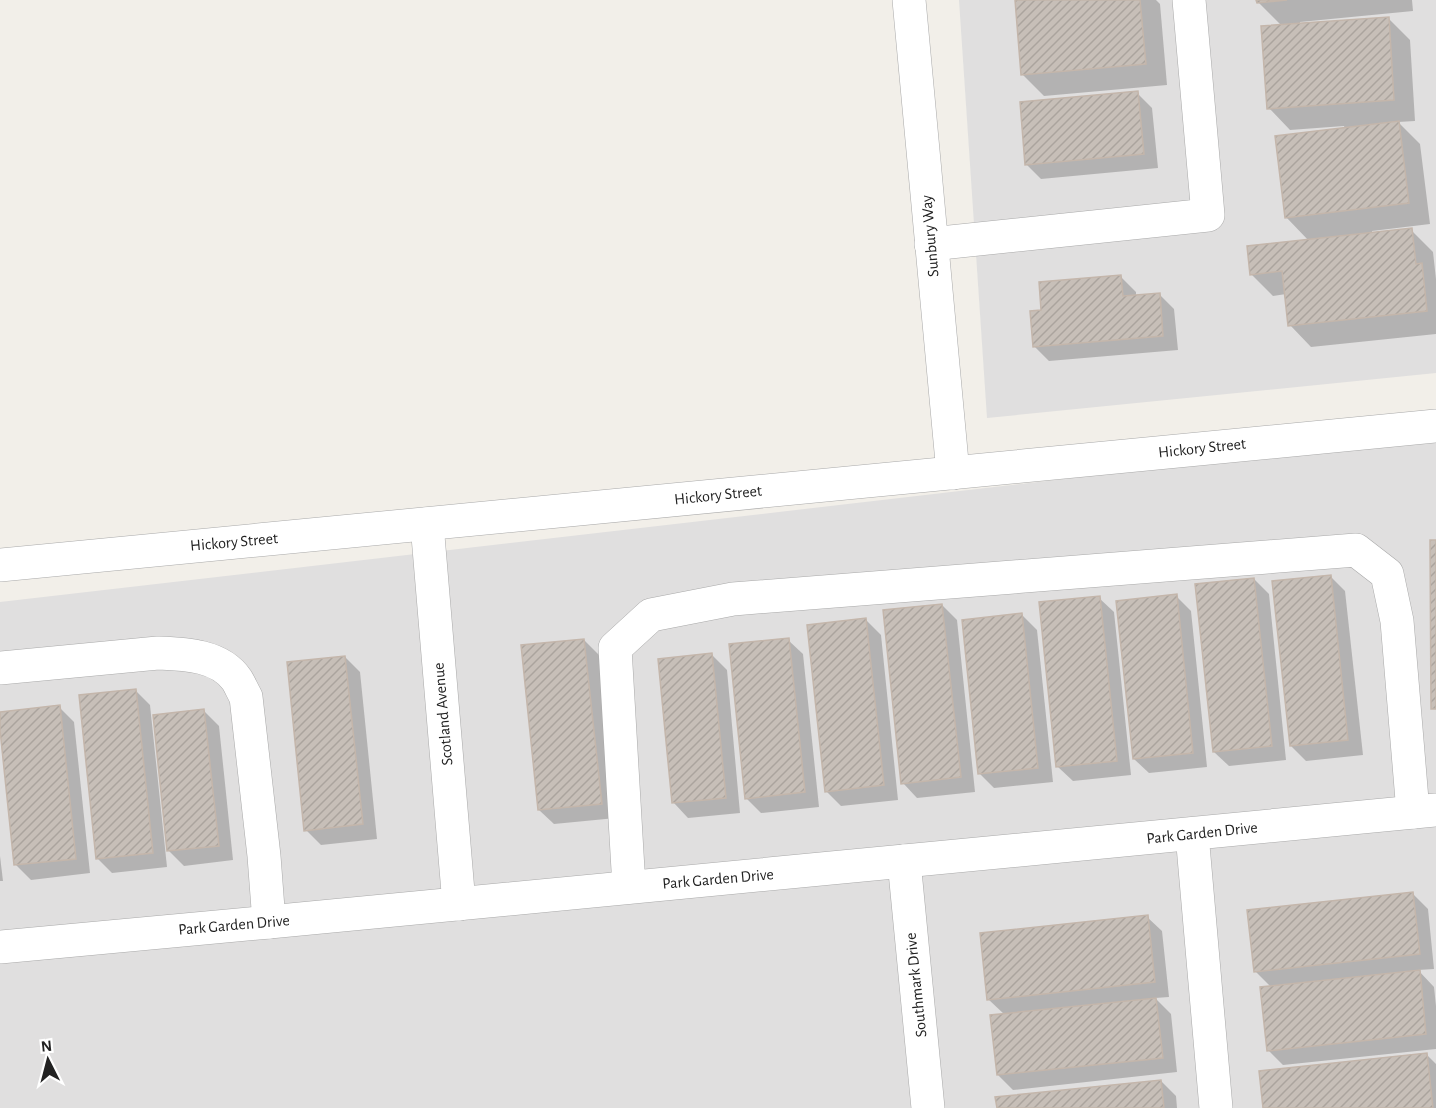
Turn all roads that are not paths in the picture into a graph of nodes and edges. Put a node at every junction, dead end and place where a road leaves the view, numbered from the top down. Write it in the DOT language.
graph roads {
  1 [pos="909,0"];
  2 [pos="1189,0"];
  3 [pos="931,244"];
  4 [pos="1436,426"];
  5 [pos="953,473"];
  6 [pos="427,524"];
  7 [pos="0,565"];
  8 [pos="0,668"];
  9 [pos="1425,811"];
  10 [pos="1192,834"];
  11 [pos="904,861"];
  12 [pos="628,887"];
  13 [pos="459,904"];
  14 [pos="269,922"];
  15 [pos="0,947"];
  16 [pos="928,1108"];
  17 [pos="1216,1108"];
  1 -- 3 [label="street, Sunbury Way"];
  2 -- 3 [label="street"];
  3 -- 5 [label="street, Sunbury Way"];
  4 -- 5 [label="street, Hickory Street"];
  5 -- 6 [label="street, Hickory Street"];
  6 -- 7 [label="street, Hickory Street"];
  6 -- 13 [label="street, Scotland Avenue"];
  8 -- 14 [label="street"];
  9 -- 10 [label="street, Park Garden Drive"];
  9 -- 12 [label="street"];
  10 -- 11 [label="street, Park Garden Drive"];
  10 -- 17 [label="street"];
  11 -- 12 [label="street, Park Garden Drive"];
  11 -- 16 [label="street, Southmark Drive"];
  12 -- 13 [label="street, Park Garden Drive"];
  13 -- 14 [label="street, Park Garden Drive"];
  14 -- 15 [label="street, Park Garden Drive"];
}
